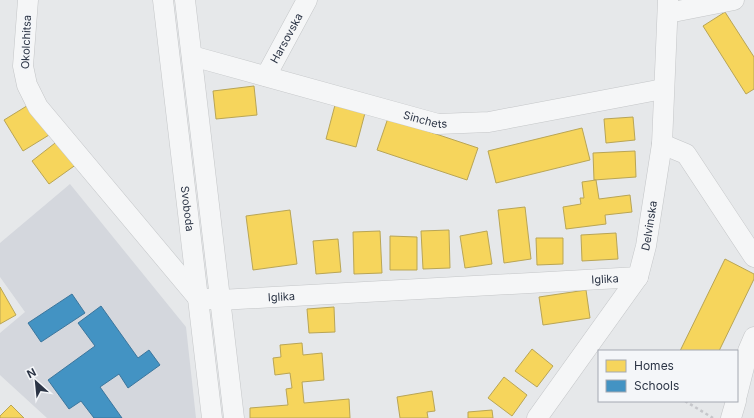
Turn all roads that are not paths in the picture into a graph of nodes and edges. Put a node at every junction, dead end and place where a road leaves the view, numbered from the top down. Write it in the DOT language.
graph roads {
  1 [pos="28,0"];
  2 [pos="163,0"];
  3 [pos="185,0"];
  4 [pos="307,0"];
  5 [pos="734,0"];
  6 [pos="668,7"];
  7 [pos="192,56"];
  8 [pos="266,76"];
  9 [pos="663,89"];
  10 [pos="662,144"];
  11 [pos="754,257"];
  12 [pos="638,278"];
  13 [pos="198,298"];
  14 [pos="220,300"];
  15 [pos="754,337"];
  16 [pos="738,391"];
  17 [pos="736,402"];
  18 [pos="212,418"];
  19 [pos="234,418"];
  20 [pos="537,418"];
  21 [pos="731,418"];
  1 -- 13 [label="street, Okolchitsa"];
  2 -- 13 [label="street, Svoboda"];
  3 -- 7 [label="street, Svoboda"];
  4 -- 8 [label="street, Harsovska"];
  5 -- 6 [label="street"];
  6 -- 9 [label="street, Delvinska"];
  7 -- 8 [label="street, Sinchets"];
  7 -- 14 [label="street, Svoboda"];
  8 -- 9 [label="street, Sinchets"];
  9 -- 10 [label="street, Delvinska"];
  10 -- 11 [label="street"];
  10 -- 12 [label="street, Delvinska"];
  12 -- 14 [label="street, Iglika"];
  12 -- 20 [label="street, Delvinska"];
  13 -- 14 [label="street, Iglika"];
  13 -- 18 [label="street, Svoboda"];
  14 -- 19 [label="street, Svoboda"];
  15 -- 16 [label="street"];
  17 -- 21 [label="street"];
}
